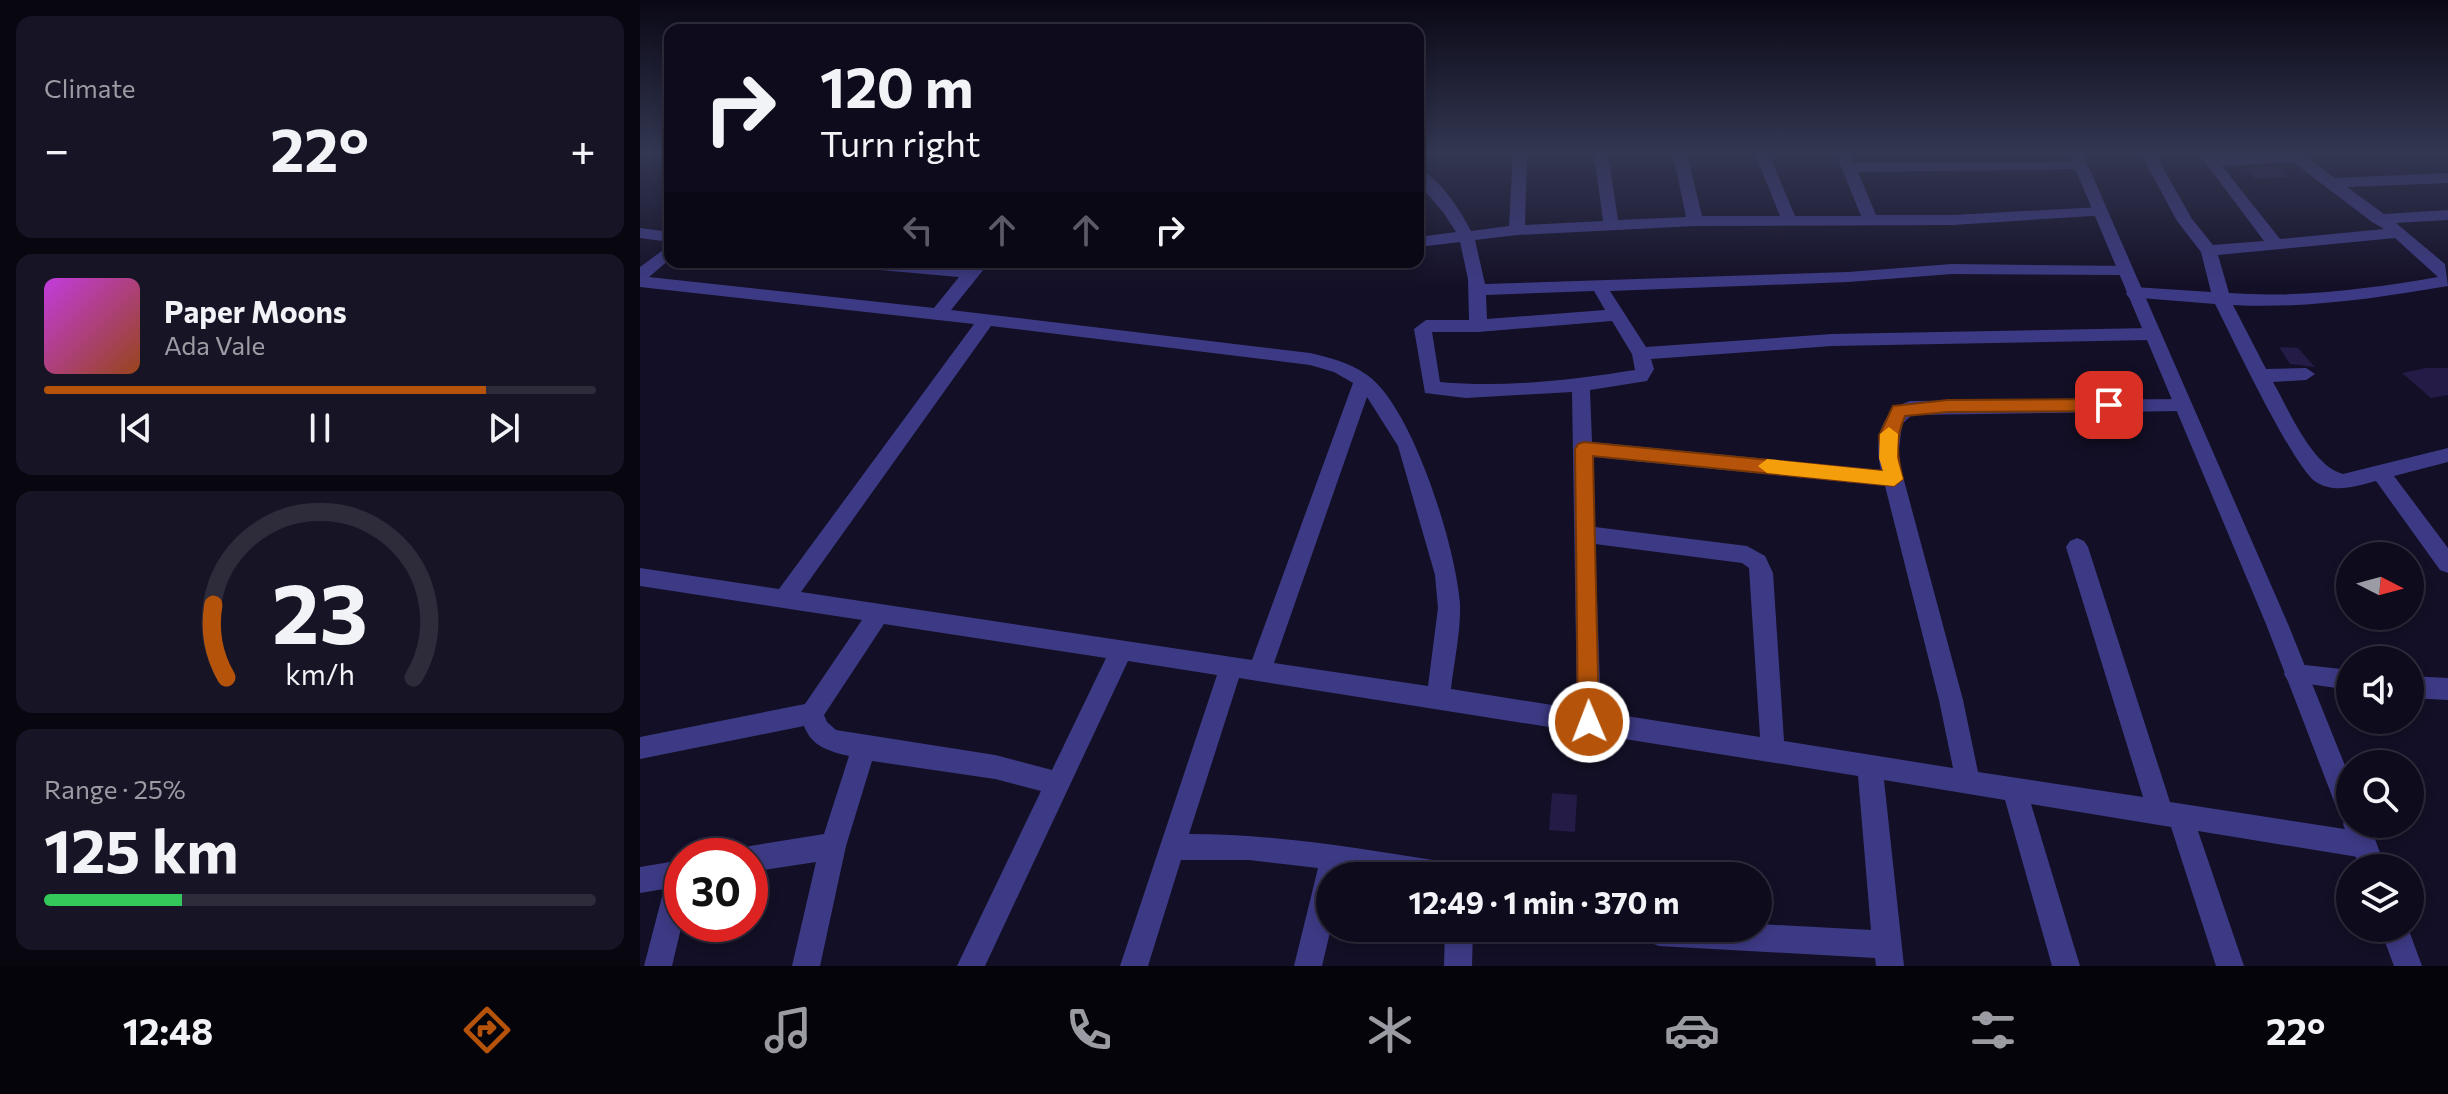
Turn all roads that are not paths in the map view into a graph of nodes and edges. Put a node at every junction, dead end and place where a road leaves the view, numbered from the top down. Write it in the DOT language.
graph roads {
  1 [pos="1444,199"];
  2 [pos="1518,199"];
  3 [pos="1607,199"];
  4 [pos="1690,199"];
  5 [pos="1781,199"];
  6 [pos="1862,199"];
  7 [pos="2095,199"];
  8 [pos="2173,199"];
  9 [pos="2238,199"];
  10 [pos="2351,199"];
  11 [pos="2100,212"];
  12 [pos="2448,215"];
  13 [pos="1870,219"];
  14 [pos="2378,219"];
  15 [pos="1695,221"];
  16 [pos="1790,222"];
  17 [pos="1611,225"];
  18 [pos="1517,230"];
  19 [pos="640,233"];
  20 [pos="2396,233"];
  21 [pos="664,236"];
  22 [pos="1468,237"];
  23 [pos="1424,241"];
  24 [pos="2276,245"];
  25 [pos="2209,251"];
  26 [pos="664,256"];
  27 [pos="2440,258"];
  28 [pos="975,268"];
  29 [pos="2125,270"];
  30 [pos="640,279"];
  31 [pos="2447,282"];
  32 [pos="1598,285"];
  33 [pos="1479,290"];
  34 [pos="2134,293"];
  35 [pos="2222,300"];
  36 [pos="938,315"];
  37 [pos="1617,315"];
  38 [pos="986,320"];
  39 [pos="1478,326"];
  40 [pos="2151,334"];
  41 [pos="1641,354"];
  42 [pos="2306,374"];
  43 [pos="2261,376"];
  44 [pos="1363,381"];
  45 [pos="1581,385"];
  46 [pos="2181,404"];
  47 [pos="1584,449"];
  48 [pos="2448,455"];
  49 [pos="2380,472"];
  50 [pos="1894,479"];
  51 [pos="1584,534"];
  52 [pos="2077,547"];
  53 [pos="2448,564"];
  54 [pos="640,577"];
  55 [pos="783,600"];
  56 [pos="879,613"];
  57 [pos="1121,651"];
  58 [pos="1230,669"];
  59 [pos="1259,673"];
  60 [pos="2296,674"];
  61 [pos="2336,678"];
  62 [pos="2424,688"];
  63 [pos="2448,689"];
  64 [pos="1438,699"];
  65 [pos="812,713"];
  66 [pos="1589,722"];
  67 [pos="640,748"];
  68 [pos="864,748"];
  69 [pos="1773,751"];
  70 [pos="1870,767"];
  71 [pos="2336,774"];
  72 [pos="1968,781"];
  73 [pos="1058,784"];
  74 [pos="2014,788"];
  75 [pos="2170,812"];
  76 [pos="833,846"];
  77 [pos="2364,846"];
  78 [pos="1173,847"];
  79 [pos="768,856"];
  80 [pos="1334,857"];
  81 [pos="1365,862"];
  82 [pos="664,876"];
  83 [pos="640,880"];
  84 [pos="664,942"];
  85 [pos="1459,942"];
  86 [pos="1754,942"];
  87 [pos="2399,942"];
  88 [pos="1888,956"];
  89 [pos="658,966"];
  90 [pos="806,966"];
  91 [pos="971,966"];
  92 [pos="1134,966"];
  93 [pos="1308,966"];
  94 [pos="1458,966"];
  95 [pos="2066,966"];
  96 [pos="2230,966"];
  97 [pos="2408,966"];
  1 -- 22 [label="street"];
  2 -- 18 [label="street"];
  3 -- 17 [label="street"];
  4 -- 15 [label="street"];
  5 -- 16 [label="street"];
  6 -- 13 [label="street"];
  7 -- 11 [label="street"];
  8 -- 25 [label="street"];
  9 -- 24 [label="street"];
  10 -- 14 [label="street"];
  11 -- 13 [label="street"];
  11 -- 29 [label="street"];
  12 -- 14 [label="street"];
  13 -- 16 [label="street"];
  14 -- 20 [label="street"];
  15 -- 16 [label="street"];
  15 -- 17 [label="street"];
  17 -- 18 [label="street"];
  18 -- 22 [label="street"];
  19 -- 21 [label="street"];
  20 -- 24 [label="street"];
  20 -- 27 [label="street"];
  22 -- 23 [label="street"];
  22 -- 33 [label="street"];
  24 -- 25 [label="street"];
  25 -- 35 [label="street"];
  26 -- 30 [label="street"];
  27 -- 31 [label="street"];
  28 -- 36 [label="street"];
  29 -- 32 [label="street"];
  29 -- 34 [label="street"];
  30 -- 36 [label="street"];
  31 -- 35 [label="street"];
  32 -- 33 [label="street"];
  32 -- 37 [label="street"];
  33 -- 39 [label="street"];
  34 -- 35 [label="street"];
  34 -- 40 [label="street"];
  35 -- 43 [label="street"];
  36 -- 38 [label="street"];
  37 -- 39 [label="street"];
  37 -- 41 [label="street"];
  38 -- 44 [label="street"];
  38 -- 55 [label="street"];
  39 -- 45 [label="street"];
  40 -- 41 [label="street"];
  40 -- 46 [label="street"];
  41 -- 45 [label="street"];
  42 -- 43 [label="street"];
  43 -- 49 [label="street"];
  44 -- 59 [label="street"];
  44 -- 64 [label="street"];
  45 -- 47 [label="street"];
  46 -- 50 [label="street"];
  46 -- 60 [label="street"];
  47 -- 50 [label="street"];
  47 -- 51 [label="street"];
  48 -- 49 [label="street"];
  49 -- 53 [label="street"];
  50 -- 72 [label="street"];
  51 -- 66 [label="street"];
  51 -- 69 [label="street"];
  52 -- 75 [label="street"];
  54 -- 55 [label="street"];
  55 -- 56 [label="street"];
  56 -- 57 [label="street"];
  56 -- 65 [label="street"];
  57 -- 58 [label="street"];
  57 -- 73 [label="street"];
  58 -- 59 [label="street"];
  58 -- 78 [label="street"];
  59 -- 64 [label="street"];
  60 -- 61 [label="street"];
  60 -- 71 [label="street"];
  62 -- 63 [label="street"];
  64 -- 66 [label="street"];
  65 -- 67 [label="street"];
  65 -- 68 [label="street"];
  66 -- 69 [label="street"];
  68 -- 73 [label="street"];
  68 -- 76 [label="street"];
  69 -- 70 [label="street"];
  70 -- 72 [label="street"];
  70 -- 88 [label="street"];
  72 -- 74 [label="street"];
  73 -- 91 [label="street"];
  74 -- 75 [label="street"];
  74 -- 95 [label="street"];
  75 -- 77 [label="street"];
  75 -- 96 [label="street"];
  76 -- 79 [label="street"];
  76 -- 90 [label="street"];
  78 -- 80 [label="street"];
  78 -- 92 [label="street"];
  80 -- 81 [label="street"];
  80 -- 93 [label="street"];
  82 -- 83 [label="street"];
  84 -- 89 [label="street"];
  85 -- 94 [label="street"];
  86 -- 88 [label="street"];
  87 -- 97 [label="street"];
}
